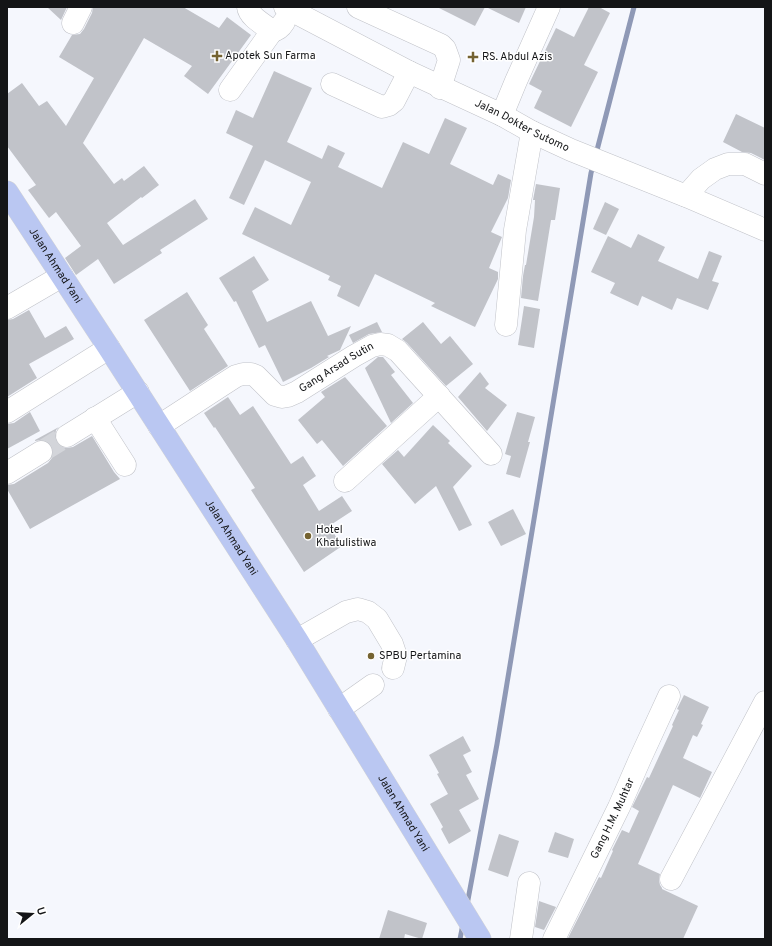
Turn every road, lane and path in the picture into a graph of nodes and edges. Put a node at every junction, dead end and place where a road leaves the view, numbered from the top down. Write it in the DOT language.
graph roads {
  1 [pos="248,7"];
  2 [pos="358,7"];
  3 [pos="549,7"];
  4 [pos="298,11"];
  5 [pos="272,31"];
  6 [pos="409,72"];
  7 [pos="332,84"];
  8 [pos="440,88"];
  9 [pos="230,90"];
  10 [pos="502,116"];
  11 [pos="532,132"];
  12 [pos="765,174"];
  13 [pos="7,192"];
  14 [pos="686,196"];
  15 [pos="765,230"];
  16 [pos="62,276"];
  17 [pos="7,308"];
  18 [pos="506,325"];
  19 [pos="109,348"];
  20 [pos="138,392"];
  21 [pos="439,396"];
  22 [pos="7,412"];
  23 [pos="95,418"];
  24 [pos="160,426"];
  25 [pos="66,436"];
  26 [pos="41,452"];
  27 [pos="491,454"];
  28 [pos="125,465"];
  29 [pos="7,473"];
  30 [pos="345,481"];
  31 [pos="297,640"];
  32 [pos="393,668"];
  33 [pos="373,685"];
  34 [pos="669,696"];
  35 [pos="762,706"];
  36 [pos="339,709"];
  37 [pos="671,879"];
  38 [pos="529,883"];
  39 [pos="477,934"];
  40 [pos="521,939"];
  41 [pos="554,939"];
  1 -- 5 [label="street"];
  2 -- 8 [label="street"];
  3 -- 10 [label="street"];
  4 -- 5 [label="street"];
  4 -- 6 [label="street, Jalan Dokter Sutomo"];
  5 -- 9 [label="street"];
  6 -- 7 [label="street"];
  6 -- 8 [label="street, Jalan Dokter Sutomo"];
  8 -- 10 [label="street, Jalan Dokter Sutomo"];
  10 -- 11 [label="street, Jalan Dokter Sutomo"];
  11 -- 14 [label="street, Jalan Dokter Sutomo"];
  11 -- 18 [label="street"];
  12 -- 14 [label="street"];
  13 -- 16 [label="main road, Jalan Ahmad Yani"];
  14 -- 15 [label="street, Jalan Dokter Sutomo"];
  16 -- 17 [label="street"];
  16 -- 19 [label="main road, Jalan Ahmad Yani"];
  19 -- 20 [label="main road, Jalan Ahmad Yani"];
  19 -- 22 [label="street"];
  20 -- 23 [label="street"];
  20 -- 24 [label="main road, Jalan Ahmad Yani"];
  21 -- 24 [label="street, Gang Arsad Sutin"];
  21 -- 27 [label="street, Gang Arsad Sutin"];
  21 -- 30 [label="street"];
  23 -- 25 [label="street"];
  23 -- 28 [label="street"];
  24 -- 31 [label="main road, Jalan Ahmad Yani"];
  26 -- 29 [label="street"];
  31 -- 32 [label="street"];
  31 -- 36 [label="main road, Jalan Ahmad Yani"];
  33 -- 36 [label="street"];
  34 -- 41 [label="street, Gang H.M. Muhtar"];
  35 -- 37 [label="street"];
  36 -- 39 [label="main road, Jalan Ahmad Yani"];
  38 -- 40 [label="street"];
}
